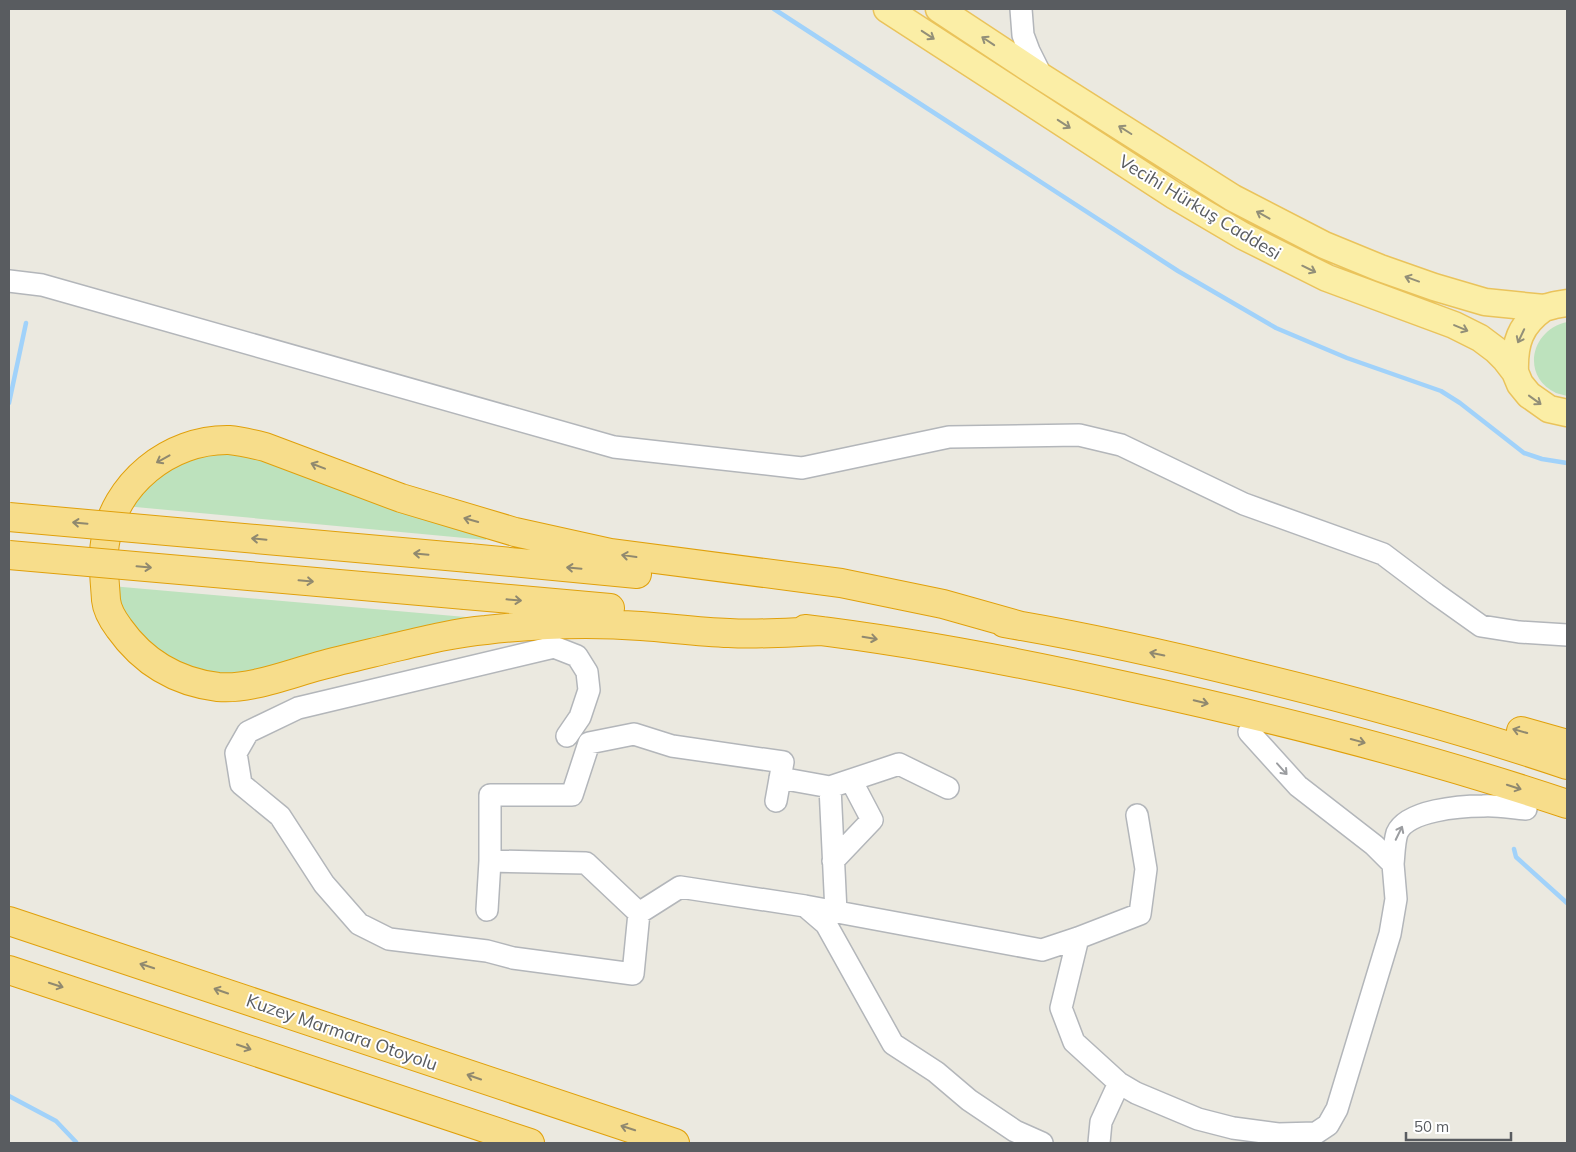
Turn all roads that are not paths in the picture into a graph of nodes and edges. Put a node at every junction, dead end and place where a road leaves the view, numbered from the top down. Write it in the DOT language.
graph roads {
  1 [pos="887,9"];
  2 [pos="940,9"];
  3 [pos="1021,9"];
  4 [pos="1042,77"];
  5 [pos="9,281"];
  6 [pos="1556,306"];
  7 [pos="1515,372"];
  8 [pos="1567,413"];
  9 [pos="9,517"];
  10 [pos="9,556"];
  11 [pos="1021,626"];
  12 [pos="822,631"];
  13 [pos="1567,635"];
  14 [pos="930,647"];
  15 [pos="1290,684"];
  16 [pos="1249,732"];
  17 [pos="567,736"];
  18 [pos="1567,744"];
  19 [pos="1567,765"];
  20 [pos="780,778"];
  21 [pos="851,780"];
  22 [pos="830,788"];
  23 [pos="948,788"];
  24 [pos="776,800"];
  25 [pos="1567,804"];
  26 [pos="1526,809"];
  27 [pos="1136,815"];
  28 [pos="1567,823"];
  29 [pos="834,860"];
  30 [pos="490,861"];
  31 [pos="1393,864"];
  32 [pos="805,906"];
  33 [pos="487,910"];
  34 [pos="836,912"];
  35 [pos="638,913"];
  36 [pos="9,921"];
  37 [pos="1078,938"];
  38 [pos="9,970"];
  39 [pos="1119,1083"];
  40 [pos="530,1143"];
  41 [pos="675,1143"];
  42 [pos="1042,1143"];
  43 [pos="1099,1143"];
  1 -- 7 [label="main road, Vecihi Hürkuş Caddesi, one-way"];
  4 -- 2 [label="main road, Vecihi Hürkuş Caddesi, one-way"];
  3 -- 4 [label="street"];
  6 -- 4 [label="main road, Vecihi Hürkuş Caddesi, one-way"];
  5 -- 13 [label="street"];
  6 -- 7 [label="main road, one-way"];
  7 -- 8 [label="main road, Vecihi Hürkuş Caddesi, one-way"];
  11 -- 9 [label="highway, one-way, bridge"];
  10 -- 12 [label="highway, one-way, bridge"];
  11 -- 12 [label="highway, one-way"];
  15 -- 11 [label="highway, one-way"];
  12 -- 14 [label="highway, one-way"];
  14 -- 16 [label="highway"];
  14 -- 25 [label="highway, one-way"];
  18 -- 15 [label="highway, one-way"];
  15 -- 19 [label="highway"];
  16 -- 26 [label="highway"];
  16 -- 31 [label="street, one-way"];
  17 -- 35 [label="street"];
  20 -- 22 [label="street"];
  20 -- 24 [label="street"];
  20 -- 30 [label="street"];
  21 -- 22 [label="street"];
  21 -- 23 [label="street"];
  21 -- 29 [label="street"];
  22 -- 29 [label="street"];
  26 -- 28 [label="highway"];
  31 -- 26 [label="street, one-way"];
  27 -- 37 [label="street"];
  29 -- 34 [label="street"];
  30 -- 33 [label="street"];
  30 -- 35 [label="street"];
  31 -- 39 [label="street"];
  32 -- 34 [label="street"];
  32 -- 35 [label="street"];
  32 -- 42 [label="street"];
  34 -- 37 [label="street"];
  41 -- 36 [label="highway, Kuzey Marmara Otoyolu, one-way"];
  37 -- 39 [label="street"];
  38 -- 40 [label="highway, one-way"];
  39 -- 43 [label="street"];
}
